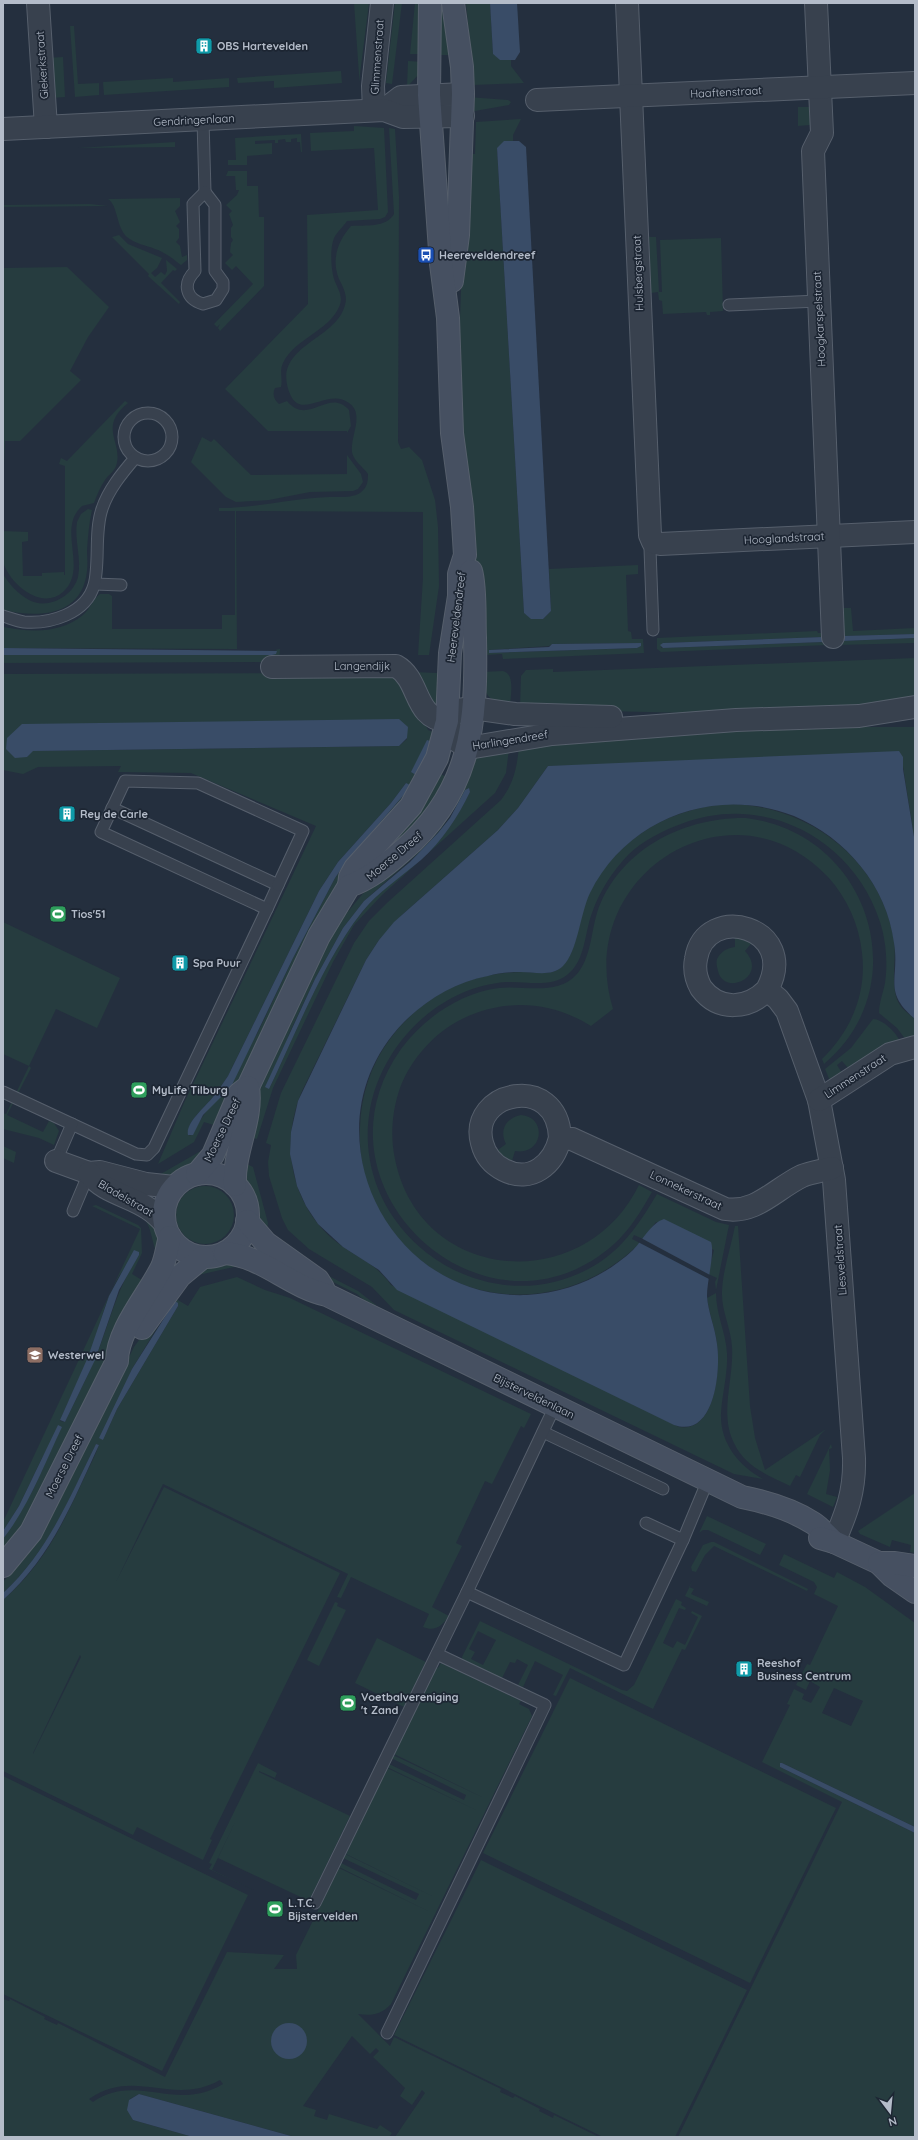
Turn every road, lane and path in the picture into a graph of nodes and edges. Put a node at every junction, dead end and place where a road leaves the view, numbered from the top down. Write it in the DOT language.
graph roads {
  1 [pos="38,3"];
  2 [pos="382,3"];
  3 [pos="430,3"];
  4 [pos="452,3"];
  5 [pos="627,3"];
  6 [pos="816,3"];
  7 [pos="915,83"];
  8 [pos="820,87"];
  9 [pos="463,94"];
  10 [pos="429,95"];
  11 [pos="631,97"];
  12 [pos="537,100"];
  13 [pos="379,110"];
  14 [pos="430,116"];
  15 [pos="463,116"];
  16 [pos="203,120"];
  17 [pos="46,127"];
  18 [pos="3,130"];
  19 [pos="205,192"];
  20 [pos="818,301"];
  21 [pos="729,305"];
  22 [pos="448,318"];
  23 [pos="135,458"];
  24 [pos="915,532"];
  25 [pos="830,536"];
  26 [pos="653,542"];
  27 [pos="465,555"];
  28 [pos="94,584"];
  29 [pos="121,585"];
  30 [pos="3,616"];
  31 [pos="653,630"];
  32 [pos="833,637"];
  33 [pos="272,667"];
  34 [pos="915,706"];
  35 [pos="473,708"];
  36 [pos="859,716"];
  37 [pos="447,720"];
  38 [pos="736,720"];
  39 [pos="915,721"];
  40 [pos="468,748"];
  41 [pos="112,808"];
  42 [pos="278,885"];
  43 [pos="349,886"];
  44 [pos="267,909"];
  45 [pos="767,990"];
  46 [pos="913,1047"];
  47 [pos="248,1087"];
  48 [pos="3,1092"];
  49 [pos="818,1100"];
  50 [pos="72,1124"];
  51 [pos="560,1138"];
  52 [pos="56,1161"];
  53 [pos="832,1168"];
  54 [pos="89,1173"];
  55 [pos="197,1174"];
  56 [pos="235,1185"];
  57 [pos="174,1188"];
  58 [pos="73,1211"];
  59 [pos="247,1221"];
  60 [pos="167,1229"];
  61 [pos="225,1254"];
  62 [pos="203,1257"];
  63 [pos="327,1295"];
  64 [pos="118,1360"];
  65 [pos="555,1406"];
  66 [pos="543,1432"];
  67 [pos="708,1480"];
  68 [pos="663,1489"];
  69 [pos="646,1523"];
  70 [pos="683,1540"];
  71 [pos="834,1542"];
  72 [pos="879,1563"];
  73 [pos="3,1566"];
  74 [pos="915,1566"];
  75 [pos="467,1592"];
  76 [pos="915,1592"];
  77 [pos="437,1654"];
  78 [pos="315,1903"];
  79 [pos="388,2033"];
  1 -- 17 [label="street, Giekerkstraat"];
  2 -- 13 [label="street, Glimmenstraat"];
  3 -- 10 [label="street, Heereveldendreef"];
  4 -- 9 [label="street, Heereveldendreef"];
  5 -- 11 [label="street, Hulsbergstraat"];
  6 -- 8 [label="street, Hoogkarspelstraat"];
  7 -- 8 [label="street, Haaftenstraat"];
  8 -- 11 [label="street, Haaftenstraat"];
  8 -- 20 [label="street, Hoogkarspelstraat"];
  9 -- 10 [label="street"];
  9 -- 15 [label="street, Heereveldendreef"];
  10 -- 13 [label="street"];
  10 -- 14 [label="street, Heereveldendreef"];
  11 -- 12 [label="street, Haaftenstraat"];
  11 -- 26 [label="street, Hulsbergstraat"];
  13 -- 14 [label="street, Gendringenlaan"];
  13 -- 16 [label="street, Gendringenlaan"];
  14 -- 15 [label="street, Gendringenlaan"];
  14 -- 22 [label="street, Heereveldendreef"];
  15 -- 22 [label="street, Heereveldendreef"];
  16 -- 17 [label="street, Gendringenlaan"];
  16 -- 19 [label="lane"];
  17 -- 18 [label="street, Gendringenlaan"];
  19 -- 19 [label="lane"];
  20 -- 21 [label="lane"];
  20 -- 25 [label="street, Hoogkarspelstraat"];
  22 -- 27 [label="street, Heereveldendreef"];
  23 -- 23 [label="lane"];
  23 -- 28 [label="lane"];
  24 -- 25 [label="street, Hooglandstraat"];
  25 -- 26 [label="street, Hooglandstraat"];
  25 -- 32 [label="street, Hoogkarspelstraat"];
  26 -- 31 [label="lane"];
  27 -- 35 [label="street, Moerse Dreef"];
  27 -- 37 [label="street, Heereveldendreef"];
  28 -- 29 [label="lane"];
  28 -- 30 [label="lane"];
  33 -- 37 [label="street, Langendijk"];
  34 -- 36 [label="street, Harlingendreef"];
  35 -- 37 [label="street, Harlingendreef"];
  35 -- 38 [label="street, Harlingendreef"];
  35 -- 40 [label="street, Moerse Dreef"];
  36 -- 38 [label="street, Harlingendreef"];
  36 -- 39 [label="street, Harlingendreef"];
  37 -- 40 [label="street, Harlingendreef"];
  37 -- 43 [label="street, Heereveldendreef"];
  38 -- 40 [label="street, Harlingendreef"];
  40 -- 43 [label="street, Moerse Dreef"];
  41 -- 42 [label="lane"];
  41 -- 42 [label="lane"];
  41 -- 44 [label="lane"];
  42 -- 44 [label="lane"];
  43 -- 47 [label="street, Moerse Dreef"];
  44 -- 50 [label="lane"];
  45 -- 49 [label="street, Liesveldstraat"];
  46 -- 49 [label="street, Limmenstraat"];
  47 -- 55 [label="street, Moerse Dreef"];
  47 -- 56 [label="street, Moerse Dreef"];
  48 -- 50 [label="lane"];
  49 -- 53 [label="street, Liesveldstraat"];
  50 -- 52 [label="lane"];
  51 -- 53 [label="street, Lonnekerstraat"];
  52 -- 54 [label="street, Bladelstraat"];
  53 -- 71 [label="street, Liesveldstraat"];
  54 -- 57 [label="street, Bladelstraat"];
  54 -- 58 [label="lane"];
  54 -- 60 [label="street, Bladelstraat"];
  55 -- 56 [label="street"];
  55 -- 57 [label="street"];
  56 -- 59 [label="street"];
  57 -- 60 [label="street"];
  59 -- 61 [label="street"];
  59 -- 63 [label="street"];
  60 -- 62 [label="street"];
  60 -- 64 [label="street, Moerse Dreef"];
  61 -- 62 [label="street"];
  61 -- 63 [label="street, Bijsterveldenlaan"];
  62 -- 64 [label="street, Moerse Dreef"];
  63 -- 65 [label="street, Bijsterveldenlaan"];
  64 -- 73 [label="street, Moerse Dreef"];
  65 -- 66 [label="lane"];
  65 -- 67 [label="street, Bijsterveldenlaan"];
  66 -- 68 [label="lane"];
  66 -- 75 [label="lane"];
  67 -- 70 [label="lane"];
  67 -- 71 [label="street, Bijsterveldenlaan"];
  69 -- 70 [label="lane"];
  70 -- 75 [label="lane"];
  71 -- 72 [label="street, Bijsterveldenlaan"];
  72 -- 74 [label="street, Bijsterveldenlaan"];
  72 -- 76 [label="street, Bijsterveldenlaan"];
  75 -- 77 [label="lane"];
  77 -- 78 [label="lane"];
  77 -- 79 [label="lane"];
}
